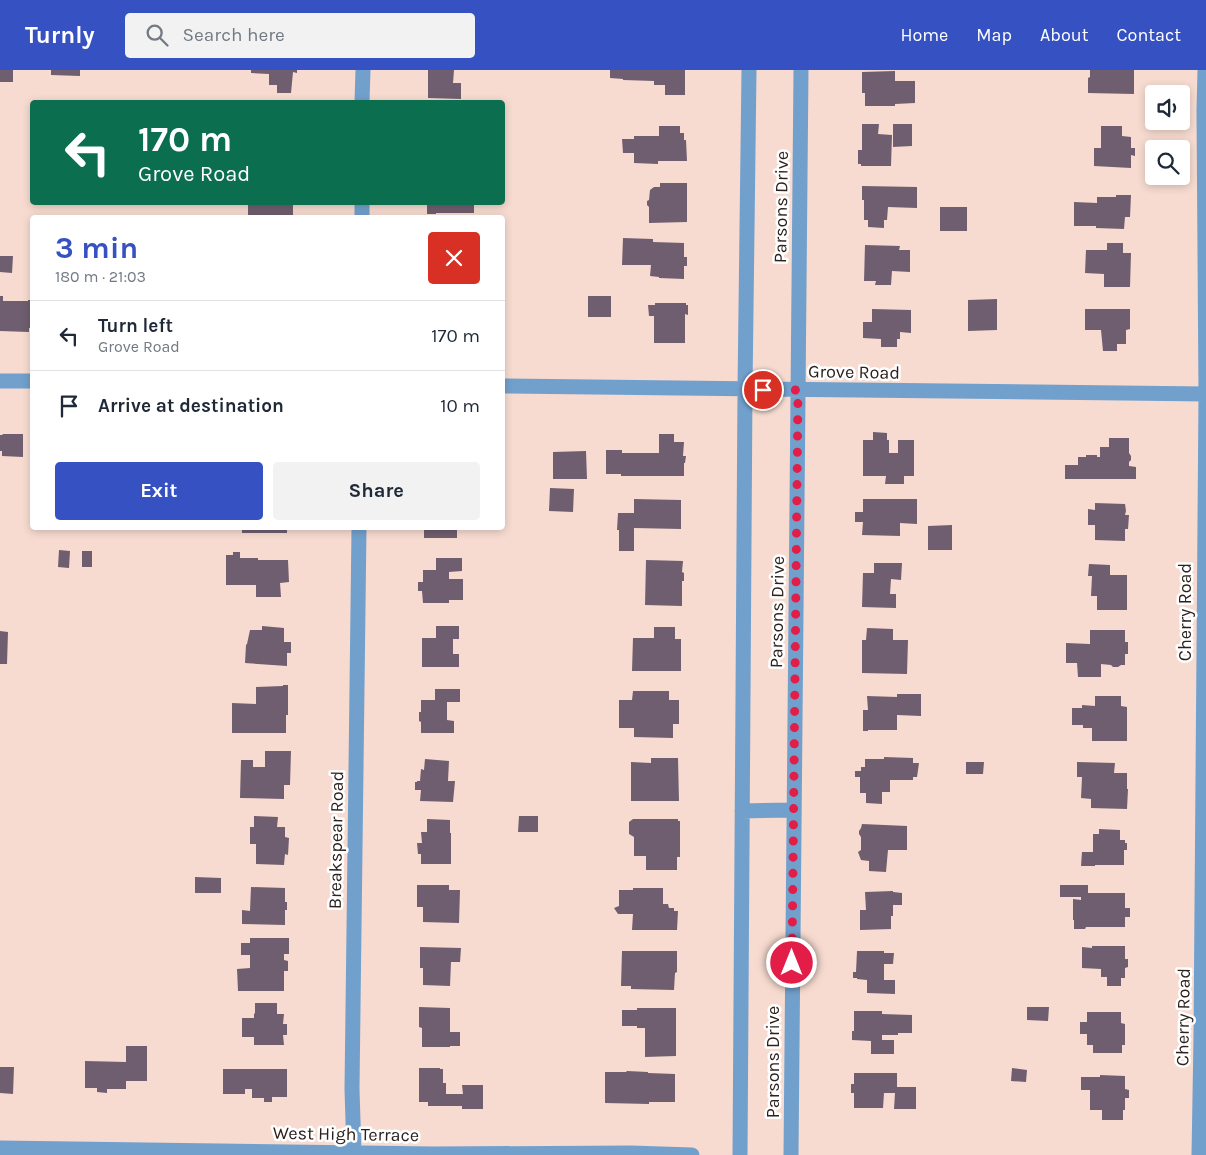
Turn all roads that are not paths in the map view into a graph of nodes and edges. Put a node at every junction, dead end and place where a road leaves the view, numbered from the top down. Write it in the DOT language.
graph roads {
  1 [pos="363,70"];
  2 [pos="749,70"];
  3 [pos="801,70"];
  4 [pos="1205,70"];
  5 [pos="362,100"];
  6 [pos="1206,267"];
  7 [pos="0,381"];
  8 [pos="30,381"];
  9 [pos="505,386"];
  10 [pos="745,390"];
  11 [pos="798,390"];
  12 [pos="1206,394"];
  13 [pos="359,530"];
  14 [pos="794,810"];
  15 [pos="742,811"];
  16 [pos="0,1148"];
  17 [pos="354,1153"];
  18 [pos="434,1154"];
  19 [pos="692,1155"];
  20 [pos="740,1155"];
  21 [pos="791,1155"];
  22 [pos="1199,1155"];
  1 -- 5 [label="street"];
  2 -- 10 [label="street, Parsons Drive"];
  3 -- 11 [label="street, Parsons Drive"];
  4 -- 6 [label="street, Cherry Road"];
  6 -- 12 [label="street, Cherry Road"];
  7 -- 8 [label="street"];
  9 -- 10 [label="street, Grove Road"];
  10 -- 11 [label="street, Grove Road"];
  10 -- 15 [label="street, Parsons Drive"];
  11 -- 12 [label="street, Grove Road"];
  11 -- 14 [label="street, Parsons Drive"];
  12 -- 22 [label="street, Cherry Road"];
  13 -- 17 [label="street, Breakspear Road"];
  14 -- 15 [label="street"];
  14 -- 21 [label="street, Parsons Drive"];
  15 -- 20 [label="street, Parsons Drive"];
  16 -- 17 [label="street, West High Terrace"];
  17 -- 18 [label="street, West High Terrace"];
  18 -- 19 [label="street, West High Terrace"];
}
